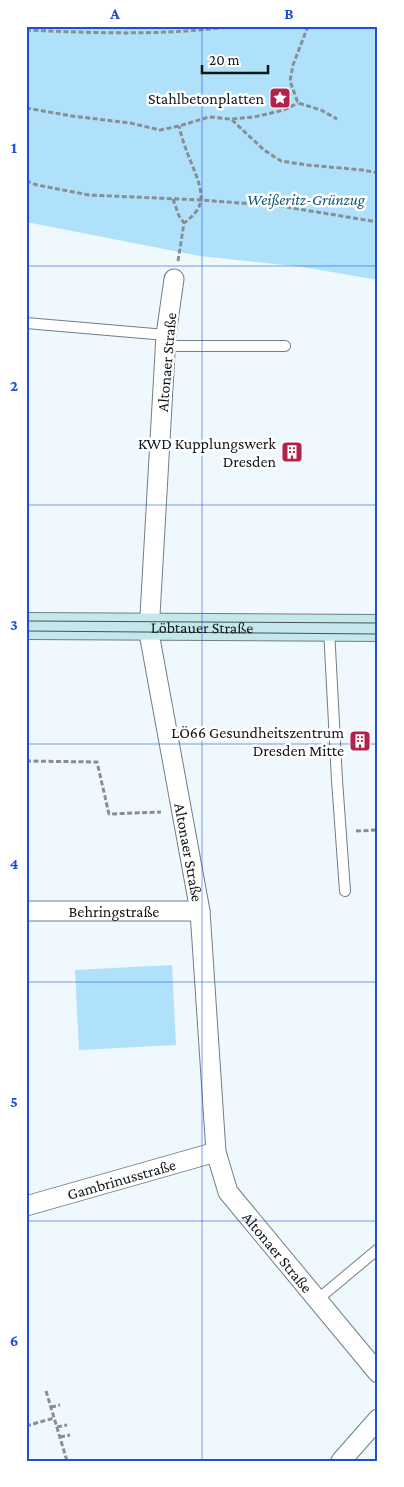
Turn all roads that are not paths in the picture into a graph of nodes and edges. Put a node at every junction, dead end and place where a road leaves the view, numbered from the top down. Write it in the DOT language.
graph roads {
  1 [pos="174,279"];
  2 [pos="26,323"];
  3 [pos="166,340"];
  4 [pos="285,346"];
  5 [pos="26,626"];
  6 [pos="149,627"];
  7 [pos="329,628"];
  8 [pos="378,628"];
  9 [pos="345,891"];
  10 [pos="26,911"];
  11 [pos="200,911"];
  12 [pos="216,1152"];
  13 [pos="26,1206"];
  14 [pos="378,1249"];
  15 [pos="317,1300"];
  16 [pos="378,1373"];
  17 [pos="378,1419"];
  18 [pos="341,1461"];
  1 -- 3 [label="street, Altonaer Straße"];
  2 -- 3 [label="lane"];
  3 -- 4 [label="lane"];
  3 -- 6 [label="street, Altonaer Straße"];
  5 -- 6 [label="main road, Löbtauer Straße"];
  6 -- 7 [label="main road, Löbtauer Straße"];
  6 -- 11 [label="street, Altonaer Straße"];
  7 -- 8 [label="main road, Löbtauer Straße"];
  7 -- 9 [label="lane"];
  10 -- 11 [label="street, Behringstraße"];
  11 -- 12 [label="street, Altonaer Straße"];
  12 -- 13 [label="street, Gambrinusstraße"];
  12 -- 15 [label="street, Altonaer Straße"];
  14 -- 15 [label="lane"];
  15 -- 16 [label="street, Altonaer Straße"];
  17 -- 18 [label="street"];
}
